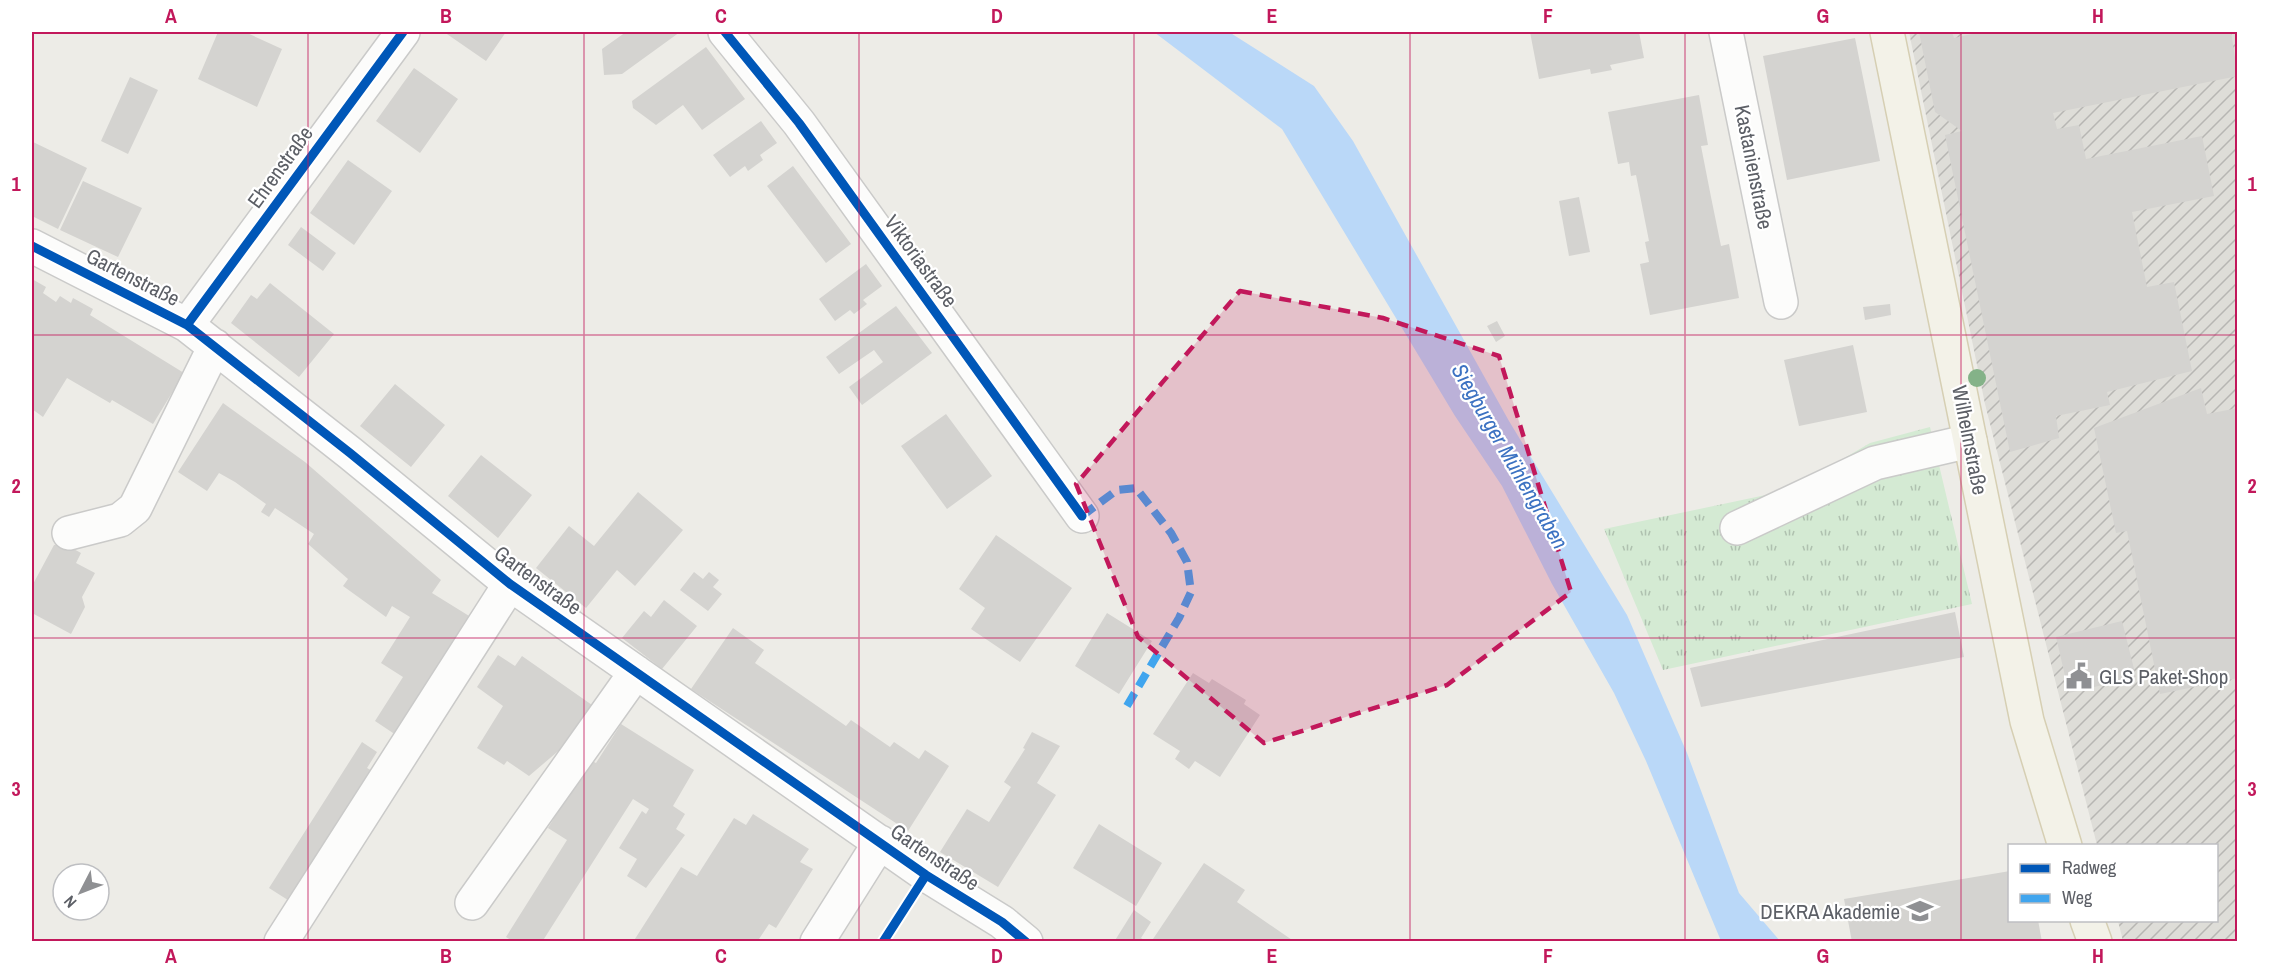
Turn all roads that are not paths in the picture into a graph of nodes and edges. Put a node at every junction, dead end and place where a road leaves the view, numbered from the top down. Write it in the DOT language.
graph roads {
  1 [pos="403,32"];
  2 [pos="725,32"];
  3 [pos="1726,32"];
  4 [pos="1887,32"];
  5 [pos="32,246"];
  6 [pos="1781,302"];
  7 [pos="187,325"];
  8 [pos="215,346"];
  9 [pos="1970,441"];
  10 [pos="1082,516"];
  11 [pos="1737,528"];
  12 [pos="69,533"];
  13 [pos="510,584"];
  14 [pos="636,672"];
  15 [pos="880,842"];
  16 [pos="2064,844"];
  17 [pos="472,903"];
  18 [pos="2087,922"];
  19 [pos="280,942"];
  20 [pos="817,942"];
  21 [pos="1026,942"];
  22 [pos="2094,942"];
  1 -- 7 [label="street, Ehrenstraße"];
  2 -- 10 [label="street, Viktoriastraße"];
  3 -- 6 [label="street, Kastanienstraße"];
  4 -- 9 [label="main road, Wilhelmstraße"];
  5 -- 7 [label="street, Gartenstraße"];
  7 -- 8 [label="street, Gartenstraße"];
  8 -- 12 [label="street"];
  8 -- 13 [label="street, Gartenstraße"];
  9 -- 11 [label="street"];
  9 -- 16 [label="main road, Wilhelmstraße"];
  13 -- 14 [label="street, Gartenstraße"];
  13 -- 19 [label="street"];
  14 -- 15 [label="street, Gartenstraße"];
  14 -- 17 [label="street"];
  15 -- 20 [label="street"];
  15 -- 21 [label="street, Gartenstraße"];
  18 -- 22 [label="main road"];
}
